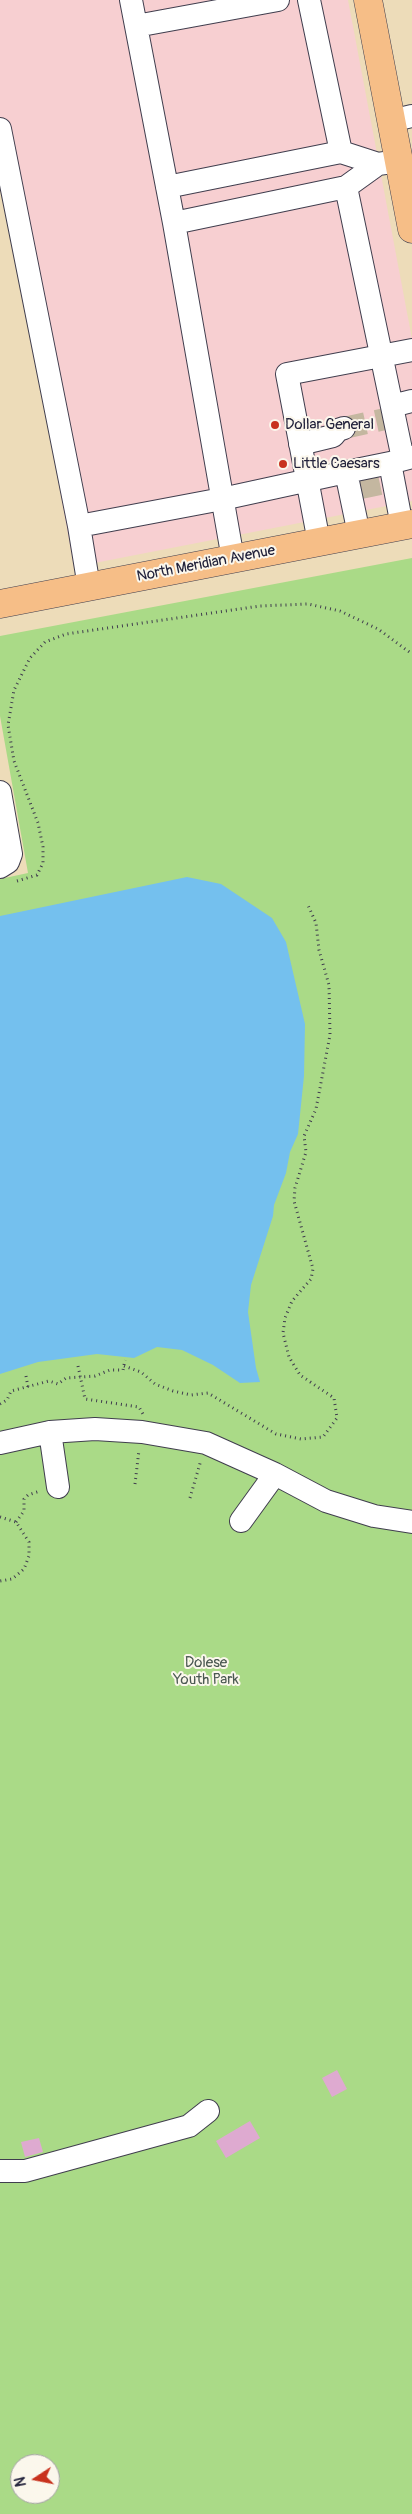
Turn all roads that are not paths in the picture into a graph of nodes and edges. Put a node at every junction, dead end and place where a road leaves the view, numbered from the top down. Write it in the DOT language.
graph roads {
  1 [pos="131,0"];
  2 [pos="278,0"];
  3 [pos="310,0"];
  4 [pos="368,0"];
  5 [pos="136,26"];
  6 [pos="402,118"];
  7 [pos="0,129"];
  8 [pos="334,153"];
  9 [pos="290,163"];
  10 [pos="389,163"];
  11 [pos="249,171"];
  12 [pos="204,180"];
  13 [pos="166,187"];
  14 [pos="340,189"];
  15 [pos="299,197"];
  16 [pos="256,206"];
  17 [pos="210,215"];
  18 [pos="411,219"];
  19 [pos="174,223"];
  20 [pos="412,350"];
  21 [pos="382,356"];
  22 [pos="394,416"];
  23 [pos="341,434"];
  24 [pos="300,444"];
  25 [pos="379,474"];
  26 [pos="307,480"];
  27 [pos="222,499"];
  28 [pos="407,525"];
  29 [pos="79,526"];
  30 [pos="358,534"];
  31 [pos="319,542"];
  32 [pos="233,559"];
  33 [pos="89,587"];
  34 [pos="0,604"];
  35 [pos="0,792"];
  36 [pos="4,875"];
  37 [pos="50,1432"];
  38 [pos="0,1443"];
  39 [pos="275,1474"];
  40 [pos="58,1487"];
  41 [pos="241,1521"];
  42 [pos="412,1522"];
  43 [pos="208,2111"];
  44 [pos="0,2171"];
  1 -- 5 [label="lane"];
  2 -- 5 [label="lane"];
  3 -- 8 [label="lane"];
  4 -- 6 [label="main road"];
  5 -- 13 [label="lane"];
  6 -- 10 [label="main road"];
  7 -- 29 [label="lane"];
  8 -- 9 [label="lane"];
  8 -- 10 [label="lane"];
  8 -- 14 [label="lane"];
  9 -- 11 [label="lane"];
  9 -- 15 [label="lane"];
  10 -- 14 [label="lane"];
  10 -- 18 [label="main road"];
  11 -- 12 [label="lane"];
  11 -- 16 [label="lane"];
  12 -- 13 [label="lane"];
  12 -- 17 [label="lane"];
  13 -- 19 [label="lane"];
  14 -- 15 [label="lane"];
  14 -- 21 [label="lane"];
  15 -- 16 [label="lane"];
  16 -- 17 [label="lane"];
  17 -- 19 [label="lane"];
  19 -- 27 [label="lane"];
  20 -- 21 [label="lane"];
  21 -- 22 [label="lane"];
  21 -- 24 [label="lane"];
  22 -- 25 [label="lane"];
  23 -- 24 [label="lane"];
  24 -- 26 [label="lane"];
  25 -- 26 [label="lane"];
  25 -- 28 [label="lane"];
  25 -- 30 [label="lane"];
  26 -- 27 [label="lane"];
  26 -- 31 [label="lane"];
  27 -- 29 [label="lane"];
  27 -- 32 [label="lane"];
  28 -- 30 [label="main road, North Meridian Avenue"];
  29 -- 33 [label="lane"];
  30 -- 31 [label="main road, North Meridian Avenue"];
  31 -- 32 [label="main road, North Meridian Avenue"];
  32 -- 33 [label="main road, North Meridian Avenue"];
  33 -- 34 [label="main road, North Meridian Avenue"];
  35 -- 36 [label="lane"];
  37 -- 38 [label="lane"];
  37 -- 39 [label="lane"];
  37 -- 40 [label="lane"];
  39 -- 41 [label="lane"];
  39 -- 42 [label="lane"];
  43 -- 44 [label="lane"];
}
